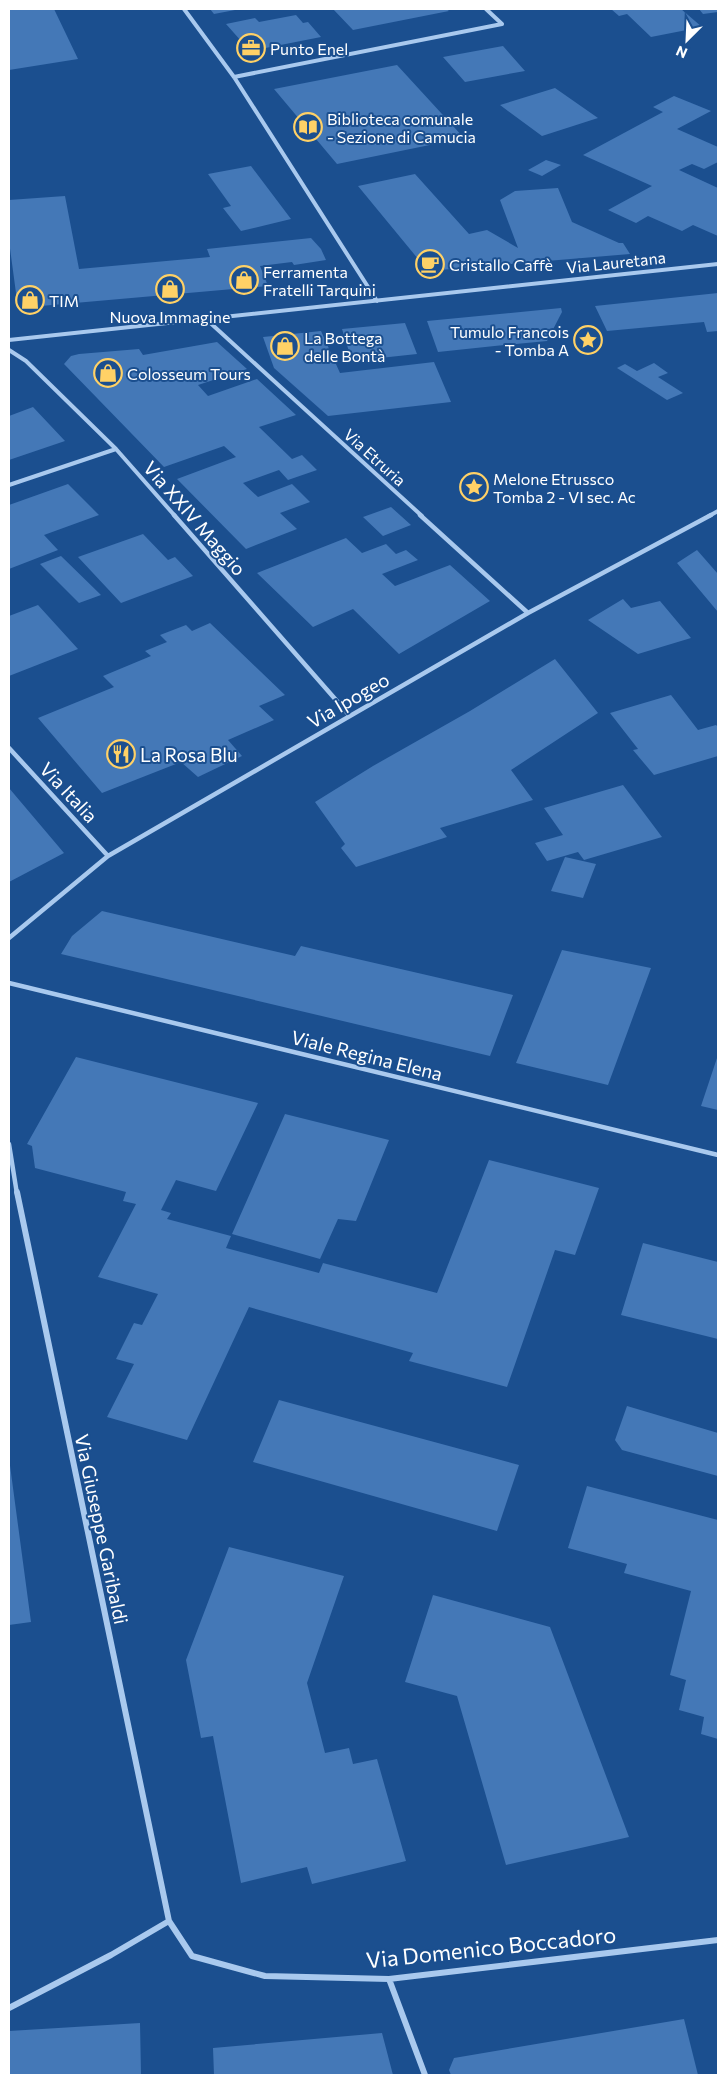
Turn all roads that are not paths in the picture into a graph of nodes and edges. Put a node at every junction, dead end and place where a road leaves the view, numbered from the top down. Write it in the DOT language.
graph roads {
  1 [pos="184,9"];
  2 [pos="486,9"];
  3 [pos="234,77"];
  4 [pos="718,264"];
  5 [pos="377,301"];
  6 [pos="206,319"];
  7 [pos="9,340"];
  8 [pos="9,350"];
  9 [pos="116,449"];
  10 [pos="9,485"];
  11 [pos="718,511"];
  12 [pos="528,613"];
  13 [pos="350,716"];
  14 [pos="9,748"];
  15 [pos="108,856"];
  16 [pos="9,938"];
  17 [pos="9,983"];
  18 [pos="9,1144"];
  19 [pos="718,1155"];
  20 [pos="169,1921"];
  21 [pos="718,1940"];
  22 [pos="389,1979"];
  23 [pos="9,2008"];
  24 [pos="425,2075"];
  1 -- 3 [label="street"];
  2 -- 3 [label="street"];
  3 -- 5 [label="street"];
  4 -- 5 [label="street, Via Lauretana"];
  5 -- 6 [label="street, Via Lauretana"];
  6 -- 7 [label="street, Via Lauretana"];
  6 -- 12 [label="street, Via Etruria"];
  8 -- 9 [label="street, Via XXIV Maggio"];
  9 -- 10 [label="street"];
  9 -- 13 [label="street, Via XXIV Maggio"];
  11 -- 12 [label="street, Via Ipogeo"];
  12 -- 13 [label="street, Via Ipogeo"];
  13 -- 15 [label="street, Via Ipogeo"];
  14 -- 15 [label="street, Via Italia"];
  15 -- 16 [label="street, Via Ipogeo"];
  17 -- 19 [label="street, Viale Regina Elena"];
  18 -- 20 [label="street, Via Giuseppe Garibaldi"];
  20 -- 22 [label="street, Via Domenico Boccadoro"];
  20 -- 23 [label="street"];
  21 -- 22 [label="street, Via Domenico Boccadoro"];
  22 -- 24 [label="street"];
}
